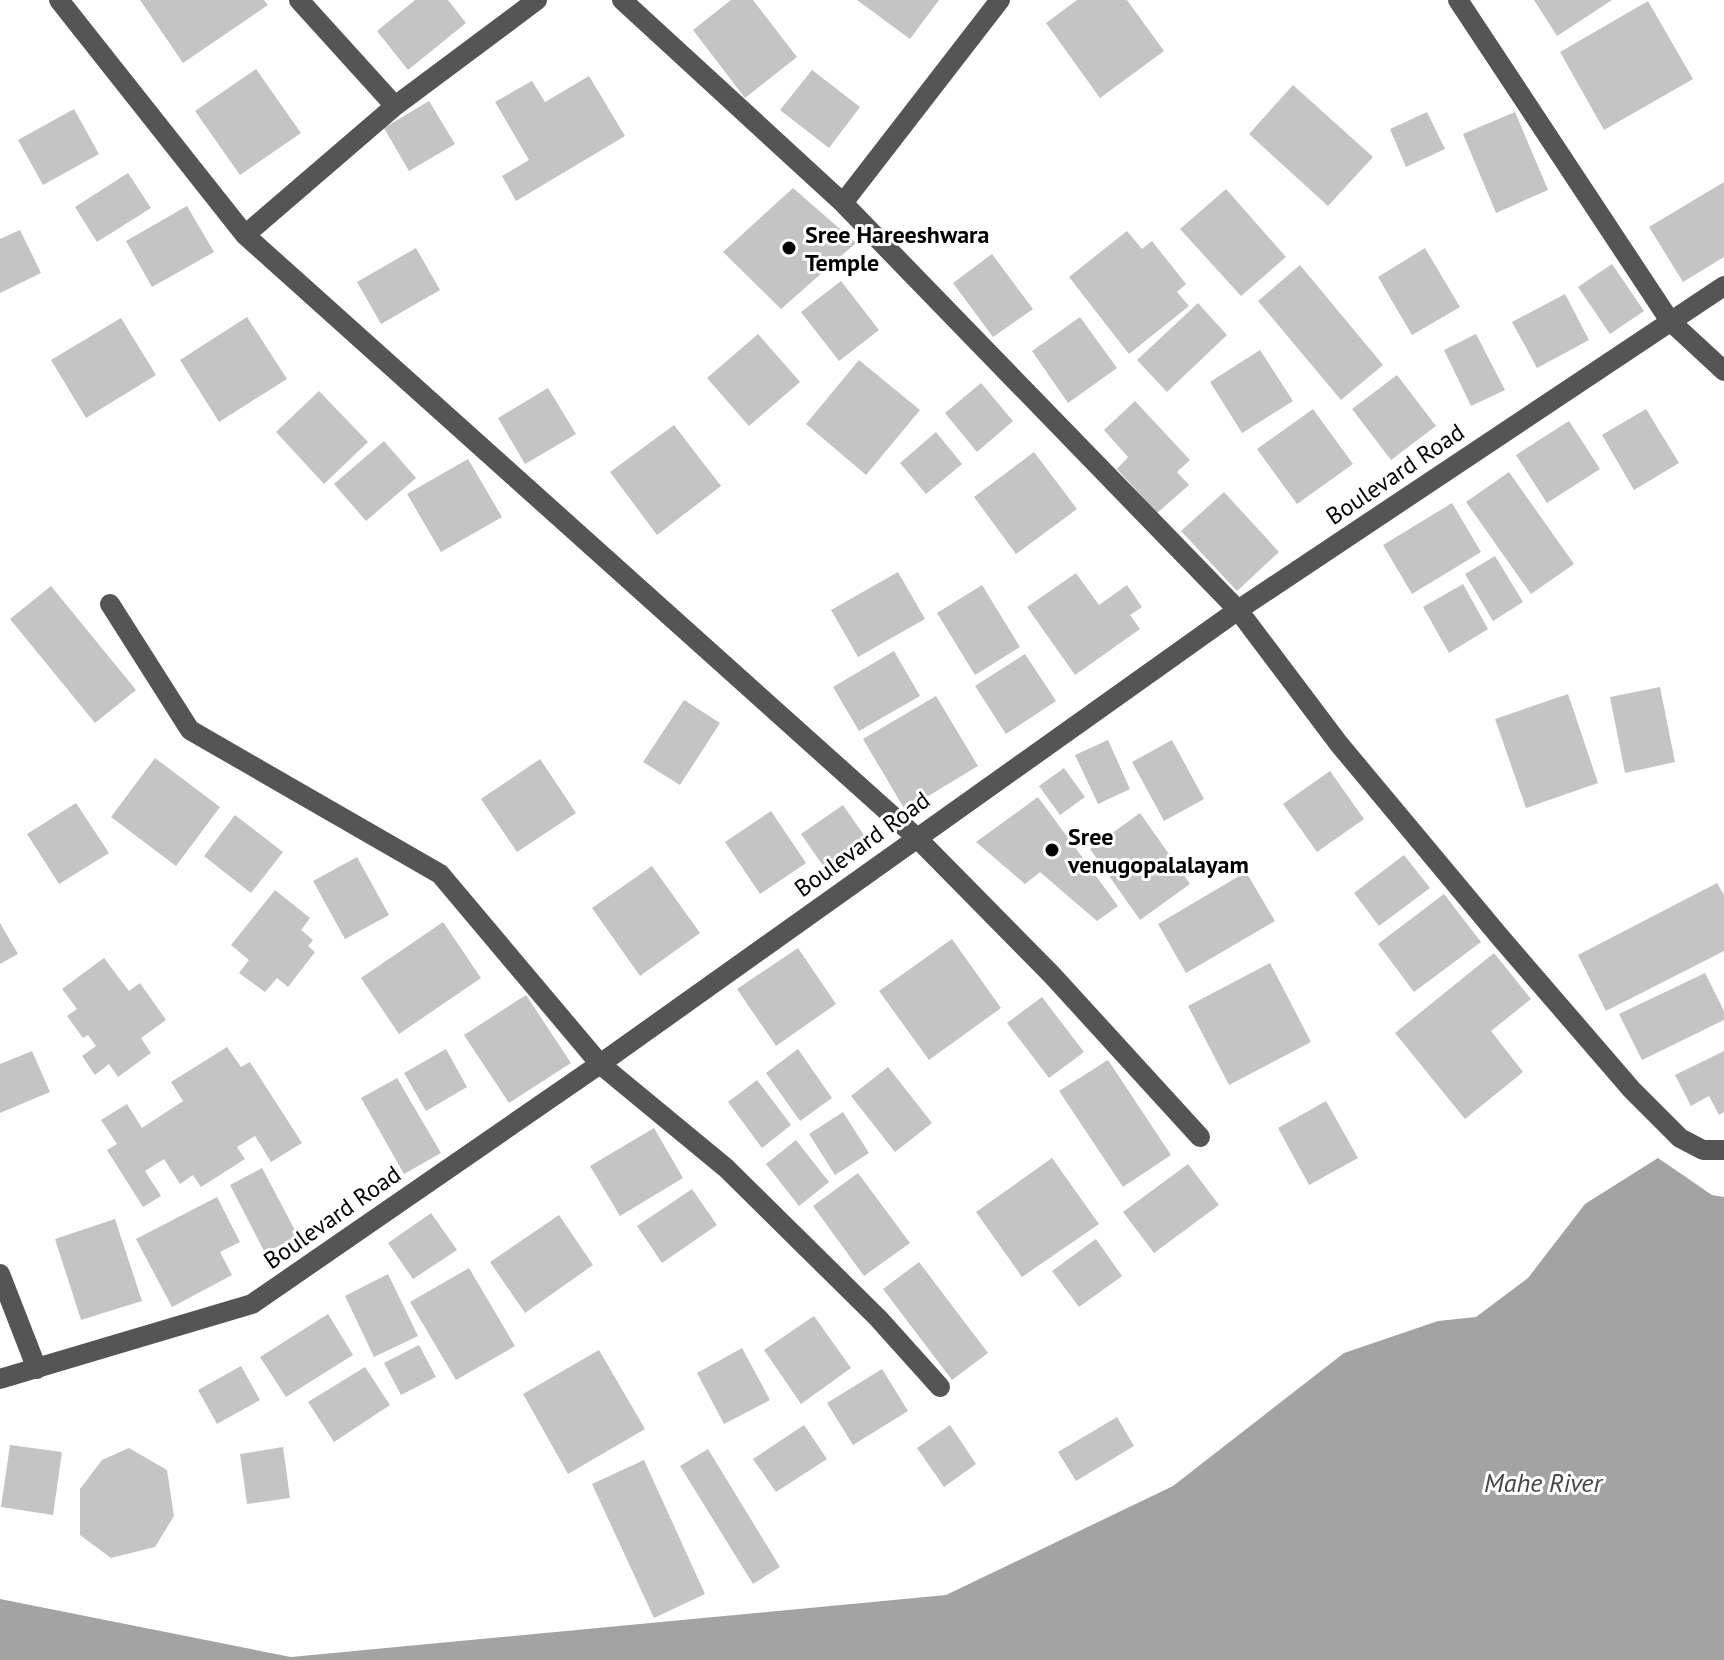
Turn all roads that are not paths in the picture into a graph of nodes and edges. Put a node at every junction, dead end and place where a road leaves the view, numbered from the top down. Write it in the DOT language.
graph roads {
  1 [pos="59,0"];
  2 [pos="299,0"];
  3 [pos="537,0"];
  4 [pos="622,0"];
  5 [pos="1000,0"];
  6 [pos="1458,0"];
  7 [pos="395,106"];
  8 [pos="843,203"];
  9 [pos="245,235"];
  10 [pos="1724,286"];
  11 [pos="1670,321"];
  12 [pos="1724,371"];
  13 [pos="110,604"];
  14 [pos="1238,610"];
  15 [pos="916,837"];
  16 [pos="600,1064"];
  17 [pos="1200,1137"];
  18 [pos="1724,1150"];
  19 [pos="0,1274"];
  20 [pos="37,1369"];
  21 [pos="0,1379"];
  22 [pos="940,1387"];
  1 -- 9 [label="street"];
  2 -- 7 [label="street"];
  3 -- 7 [label="street"];
  4 -- 8 [label="street"];
  5 -- 8 [label="street"];
  6 -- 11 [label="street"];
  7 -- 9 [label="street"];
  8 -- 14 [label="street"];
  9 -- 15 [label="street"];
  10 -- 11 [label="street, Boulevard Road"];
  11 -- 12 [label="street"];
  11 -- 14 [label="street, Boulevard Road"];
  13 -- 16 [label="street"];
  14 -- 15 [label="street, Boulevard Road"];
  14 -- 18 [label="street"];
  15 -- 16 [label="street, Boulevard Road"];
  15 -- 17 [label="street"];
  16 -- 20 [label="street, Boulevard Road"];
  16 -- 22 [label="street"];
  19 -- 20 [label="street"];
  20 -- 21 [label="street, Boulevard Road"];
}
